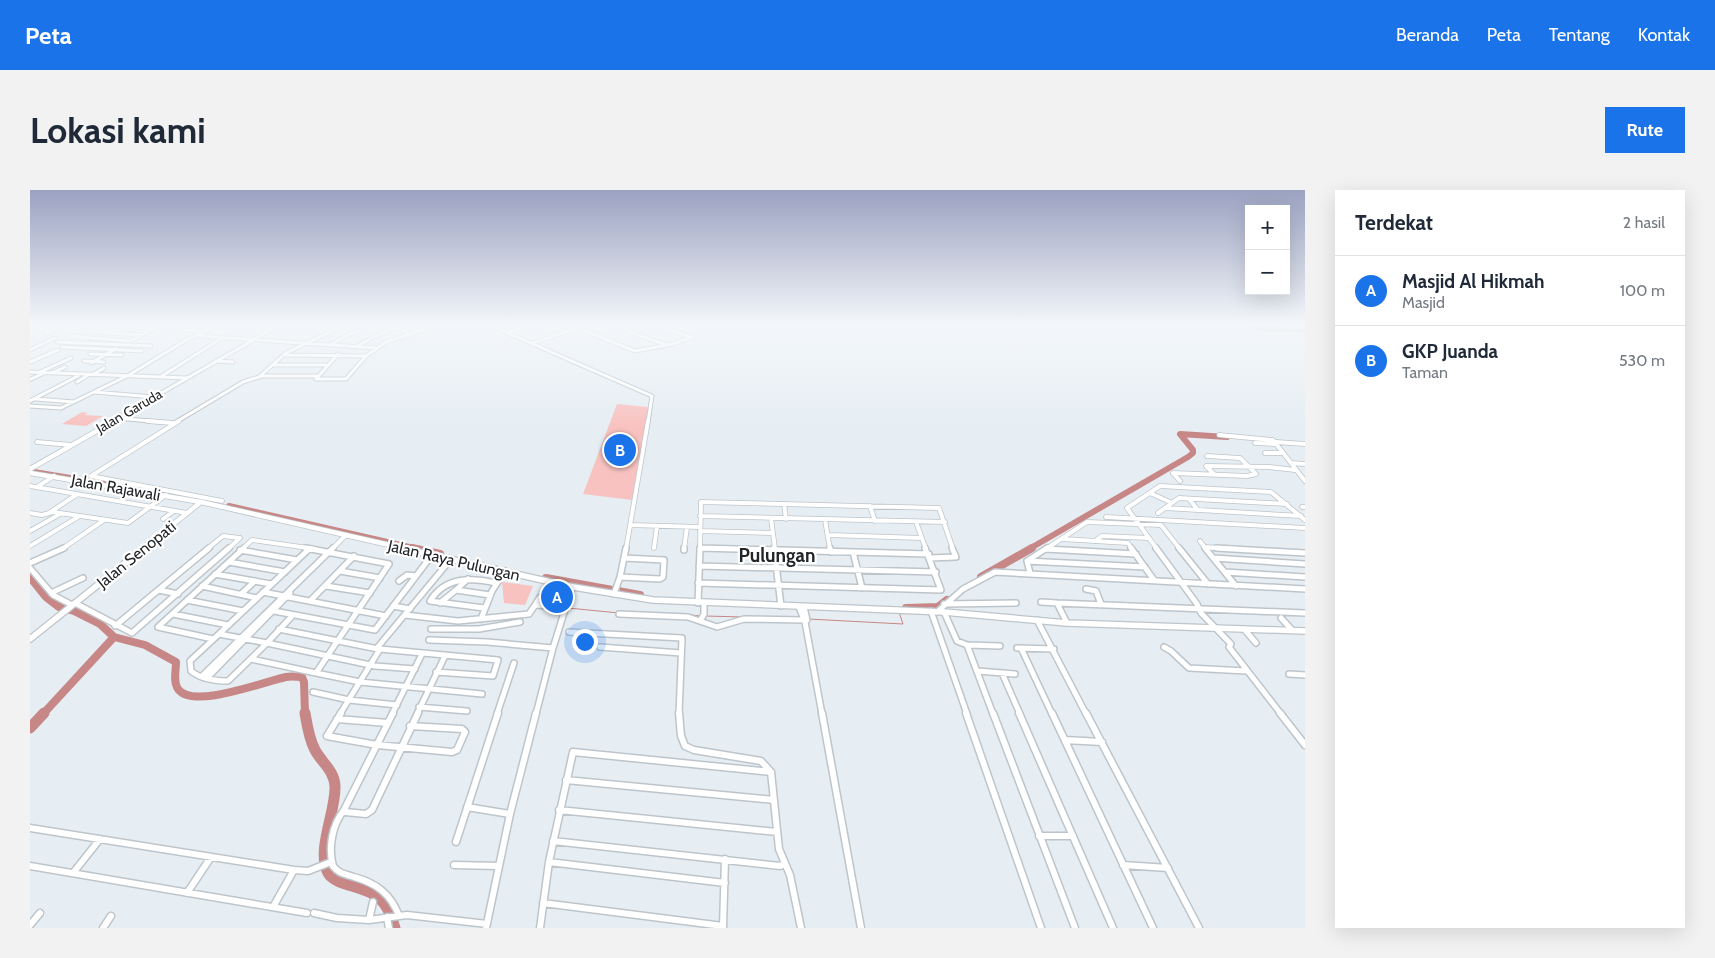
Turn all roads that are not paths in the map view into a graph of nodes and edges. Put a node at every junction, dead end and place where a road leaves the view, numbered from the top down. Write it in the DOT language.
graph roads {
  1 [pos="71,358"];
  2 [pos="99,358"];
  3 [pos="159,358"];
  4 [pos="187,358"];
  5 [pos="220,358"];
  6 [pos="279,358"];
  7 [pos="334,358"];
  8 [pos="364,358"];
  9 [pos="568,358"];
  10 [pos="84,361"];
  11 [pos="216,361"];
  12 [pos="92,362"];
  13 [pos="104,362"];
  14 [pos="233,362"];
  15 [pos="272,365"];
  16 [pos="327,365"];
  17 [pos="65,367"];
  18 [pos="104,368"];
  19 [pos="108,370"];
  20 [pos="30,372"];
  21 [pos="41,373"];
  22 [pos="51,374"];
  23 [pos="79,375"];
  24 [pos="90,375"];
  25 [pos="100,375"];
  26 [pos="162,376"];
  27 [pos="259,376"];
  28 [pos="318,376"];
  29 [pos="129,378"];
  30 [pos="187,378"];
  31 [pos="30,379"];
  32 [pos="77,382"];
  33 [pos="93,392"];
  34 [pos="153,397"];
  35 [pos="35,399"];
  36 [pos="30,401"];
  37 [pos="74,402"];
  38 [pos="30,406"];
  39 [pos="117,418"];
  40 [pos="173,423"];
  41 [pos="1219,435"];
  42 [pos="36,442"];
  43 [pos="1255,442"];
  44 [pos="1275,442"];
  45 [pos="1305,444"];
  46 [pos="71,445"];
  47 [pos="1265,453"];
  48 [pos="1283,453"];
  49 [pos="1206,456"];
  50 [pos="1291,463"];
  51 [pos="1305,464"];
  52 [pos="1248,467"];
  53 [pos="31,470"];
  54 [pos="1295,470"];
  55 [pos="1214,474"];
  56 [pos="54,476"];
  57 [pos="1180,481"];
  58 [pos="1305,481"];
  59 [pos="30,486"];
  60 [pos="37,487"];
  61 [pos="1150,493"];
  62 [pos="76,495"];
  63 [pos="166,495"];
  64 [pos="1189,499"];
  65 [pos="222,501"];
  66 [pos="201,502"];
  67 [pos="1172,503"];
  68 [pos="784,504"];
  69 [pos="1287,504"];
  70 [pos="870,506"];
  71 [pos="151,507"];
  72 [pos="1165,508"];
  73 [pos="174,510"];
  74 [pos="1198,510"];
  75 [pos="30,513"];
  76 [pos="49,513"];
  77 [pos="187,513"];
  78 [pos="1158,513"];
  79 [pos="60,514"];
  80 [pos="700,516"];
  81 [pos="1301,516"];
  82 [pos="78,517"];
  83 [pos="1106,517"];
  84 [pos="771,518"];
  85 [pos="163,519"];
  86 [pos="786,519"];
  87 [pos="104,520"];
  88 [pos="825,520"];
  89 [pos="1305,520"];
  90 [pos="875,521"];
  91 [pos="1136,521"];
  92 [pos="916,522"];
  93 [pos="945,522"];
  94 [pos="630,525"];
  95 [pos="657,526"];
  96 [pos="687,527"];
  97 [pos="1305,528"];
  98 [pos="700,529"];
  99 [pos="30,531"];
  100 [pos="773,533"];
  101 [pos="347,535"];
  102 [pos="828,535"];
  103 [pos="922,538"];
  104 [pos="1149,538"];
  105 [pos="1062,539"];
  106 [pos="1095,541"];
  107 [pos="1200,541"];
  108 [pos="30,546"];
  109 [pos="1204,547"];
  110 [pos="654,548"];
  111 [pos="700,548"];
  112 [pos="309,549"];
  113 [pos="1046,549"];
  114 [pos="240,550"];
  115 [pos="684,550"];
  116 [pos="775,550"];
  117 [pos="330,552"];
  118 [pos="831,552"];
  119 [pos="853,552"];
  120 [pos="1305,553"];
  121 [pos="1136,554"];
  122 [pos="432,555"];
  123 [pos="354,556"];
  124 [pos="930,556"];
  125 [pos="624,558"];
  126 [pos="1214,558"];
  127 [pos="451,559"];
  128 [pos="297,560"];
  129 [pos="1027,560"];
  130 [pos="228,562"];
  131 [pos="30,563"];
  132 [pos="1305,564"];
  133 [pos="699,566"];
  134 [pos="777,567"];
  135 [pos="1145,567"];
  136 [pos="30,568"];
  137 [pos="857,570"];
  138 [pos="340,571"];
  139 [pos="504,571"];
  140 [pos="285,572"];
  141 [pos="936,572"];
  142 [pos="1225,572"];
  143 [pos="1030,573"];
  144 [pos="215,574"];
  145 [pos="416,576"];
  146 [pos="620,577"];
  147 [pos="1305,577"];
  148 [pos="83,578"];
  149 [pos="380,578"];
  150 [pos="468,579"];
  151 [pos="1154,580"];
  152 [pos="399,581"];
  153 [pos="255,582"];
  154 [pos="1182,582"];
  155 [pos="496,583"];
  156 [pos="698,583"];
  157 [pos="271,584"];
  158 [pos="557,584"];
  159 [pos="1208,584"];
  160 [pos="202,586"];
  161 [pos="326,586"];
  162 [pos="779,586"];
  163 [pos="1236,586"];
  164 [pos="574,587"];
  165 [pos="862,588"];
  166 [pos="1086,589"];
  167 [pos="159,590"];
  168 [pos="456,590"];
  169 [pos="1305,590"];
  170 [pos="615,591"];
  171 [pos="263,592"];
  172 [pos="51,593"];
  173 [pos="370,593"];
  174 [pos="178,594"];
  175 [pos="241,594"];
  176 [pos="490,595"];
  177 [pos="285,597"];
  178 [pos="257,598"];
  179 [pos="548,599"];
  180 [pos="187,600"];
  181 [pos="700,601"];
  182 [pos="310,602"];
  183 [pos="1041,602"];
  184 [pos="440,603"];
  185 [pos="781,603"];
  186 [pos="1016,603"];
  187 [pos="1057,603"];
  188 [pos="566,604"];
  189 [pos="944,604"];
  190 [pos="1101,604"];
  191 [pos="72,605"];
  192 [pos="535,605"];
  193 [pos="393,606"];
  194 [pos="802,607"];
  195 [pos="484,608"];
  196 [pos="1199,608"];
  197 [pos="410,609"];
  198 [pos="243,611"];
  199 [pos="274,611"];
  200 [pos="358,611"];
  201 [pos="933,613"];
  202 [pos="1305,613"];
  203 [pos="173,614"];
  204 [pos="619,614"];
  205 [pos="945,614"];
  206 [pos="293,615"];
  207 [pos="405,615"];
  208 [pos="386,616"];
  209 [pos="1281,618"];
  210 [pos="481,619"];
  211 [pos="804,619"];
  212 [pos="700,621"];
  213 [pos="520,622"];
  214 [pos="1038,622"];
  215 [pos="1067,623"];
  216 [pos="228,625"];
  217 [pos="115,626"];
  218 [pos="348,626"];
  219 [pos="1214,628"];
  220 [pos="279,629"];
  221 [pos="431,629"];
  222 [pos="479,629"];
  223 [pos="1292,630"];
  224 [pos="1245,631"];
  225 [pos="1305,631"];
  226 [pos="568,632"];
  227 [pos="219,634"];
  228 [pos="245,638"];
  229 [pos="30,639"];
  230 [pos="213,639"];
  231 [pos="338,640"];
  232 [pos="429,640"];
  233 [pos="475,641"];
  234 [pos="1256,643"];
  235 [pos="265,644"];
  236 [pos="967,645"];
  237 [pos="1000,646"];
  238 [pos="1164,647"];
  239 [pos="553,648"];
  240 [pos="600,648"];
  241 [pos="379,649"];
  242 [pos="1054,649"];
  243 [pos="681,653"];
  244 [pos="422,654"];
  245 [pos="327,656"];
  246 [pos="444,656"];
  247 [pos="251,659"];
  248 [pos="514,663"];
  249 [pos="370,665"];
  250 [pos="415,670"];
  251 [pos="978,671"];
  252 [pos="1246,671"];
  253 [pos="436,672"];
  254 [pos="316,673"];
  255 [pos="1002,673"];
  256 [pos="1015,674"];
  257 [pos="1289,674"];
  258 [pos="1305,674"];
  259 [pos="204,677"];
  260 [pos="360,682"];
  261 [pos="406,687"];
  262 [pos="428,689"];
  263 [pos="313,692"];
  264 [pos="482,694"];
  265 [pos="349,700"];
  266 [pos="397,705"];
  267 [pos="419,707"];
  268 [pos="467,711"];
  269 [pos="337,719"];
  270 [pos="388,723"];
  271 [pos="410,726"];
  272 [pos="1065,740"];
  273 [pos="1102,742"];
  274 [pos="377,745"];
  275 [pos="1305,745"];
  276 [pos="401,747"];
  277 [pos="770,772"];
  278 [pos="566,780"];
  279 [pos="774,800"];
  280 [pos="467,807"];
  281 [pos="344,810"];
  282 [pos="559,810"];
  283 [pos="510,814"];
  284 [pos="30,828"];
  285 [pos="777,832"];
  286 [pos="1039,836"];
  287 [pos="1073,836"];
  288 [pos="100,839"];
  289 [pos="553,841"];
  290 [pos="456,842"];
  291 [pos="211,857"];
  292 [pos="725,859"];
  293 [pos="331,862"];
  294 [pos="549,862"];
  295 [pos="784,864"];
  296 [pos="454,865"];
  297 [pos="1123,865"];
  298 [pos="30,866"];
  299 [pos="499,866"];
  300 [pos="1168,868"];
  301 [pos="294,870"];
  302 [pos="73,873"];
  303 [pos="725,883"];
  304 [pos="187,893"];
  305 [pos="374,902"];
  306 [pos="543,903"];
  307 [pos="273,907"];
  308 [pos="40,913"];
  309 [pos="111,916"];
  310 [pos="393,916"];
  311 [pos="369,920"];
  312 [pos="30,925"];
  313 [pos="487,926"];
  314 [pos="723,927"];
  315 [pos="103,928"];
  316 [pos="390,928"];
  317 [pos="540,928"];
  318 [pos="801,928"];
  319 [pos="861,928"];
  320 [pos="1041,928"];
  321 [pos="1075,928"];
  322 [pos="1113,928"];
  323 [pos="1153,928"];
  324 [pos="1199,928"];
  1 -- 21 [label="street"];
  2 -- 12 [label="street"];
  3 -- 29 [label="street"];
  4 -- 26 [label="street"];
  5 -- 11 [label="street, Jalan Garuda"];
  6 -- 15 [label="street"];
  7 -- 16 [label="street"];
  8 -- 28 [label="street"];
  9 -- 94 [label="street"];
  10 -- 12 [label="street"];
  11 -- 14 [label="street"];
  11 -- 30 [label="street, Jalan Garuda"];
  12 -- 13 [label="street"];
  15 -- 16 [label="street"];
  15 -- 27 [label="street"];
  16 -- 28 [label="street"];
  17 -- 22 [label="street"];
  18 -- 24 [label="street"];
  19 -- 25 [label="street"];
  20 -- 21 [label="street"];
  21 -- 22 [label="street"];
  21 -- 31 [label="street"];
  22 -- 23 [label="street"];
  23 -- 24 [label="street"];
  23 -- 35 [label="street"];
  24 -- 25 [label="street"];
  24 -- 32 [label="street"];
  25 -- 29 [label="street"];
  26 -- 29 [label="street"];
  26 -- 30 [label="street"];
  27 -- 28 [label="street"];
  27 -- 40 [label="street"];
  29 -- 33 [label="street"];
  30 -- 34 [label="street, Jalan Garuda"];
  33 -- 34 [label="street"];
  33 -- 37 [label="street"];
  34 -- 39 [label="street, Jalan Garuda"];
  35 -- 36 [label="street"];
  35 -- 37 [label="street"];
  37 -- 38 [label="street"];
  39 -- 40 [label="street"];
  39 -- 46 [label="street, Jalan Garuda"];
  40 -- 65 [label="street"];
  41 -- 44 [label="street"];
  42 -- 46 [label="street"];
  43 -- 44 [label="street"];
  44 -- 45 [label="street"];
  44 -- 48 [label="street"];
  46 -- 53 [label="street, Jalan Garuda"];
  47 -- 48 [label="street"];
  48 -- 50 [label="street"];
  49 -- 52 [label="street"];
  50 -- 51 [label="street"];
  50 -- 54 [label="street"];
  52 -- 54 [label="street"];
  52 -- 55 [label="street"];
  52 -- 55 [label="street"];
  53 -- 56 [label="street, Jalan Rajawali"];
  54 -- 58 [label="street"];
  55 -- 57 [label="street"];
  56 -- 60 [label="street"];
  56 -- 63 [label="street, Jalan Rajawali"];
  59 -- 60 [label="street"];
  60 -- 62 [label="street"];
  61 -- 67 [label="street"];
  61 -- 69 [label="street"];
  61 -- 91 [label="street"];
  62 -- 71 [label="street"];
  62 -- 76 [label="street"];
  63 -- 66 [label="street, Jalan Rajawali"];
  63 -- 71 [label="street"];
  64 -- 67 [label="street"];
  64 -- 69 [label="street"];
  64 -- 74 [label="street"];
  66 -- 77 [label="street, Jalan Senopati"];
  66 -- 101 [label="street, Jalan Raya Pulungan"];
  67 -- 72 [label="street"];
  68 -- 70 [label="street"];
  68 -- 80 [label="street"];
  68 -- 86 [label="street"];
  69 -- 81 [label="street"];
  70 -- 90 [label="street"];
  70 -- 93 [label="street"];
  71 -- 73 [label="street"];
  71 -- 87 [label="street"];
  72 -- 74 [label="street"];
  72 -- 78 [label="street"];
  73 -- 77 [label="street"];
  73 -- 85 [label="street"];
  74 -- 81 [label="street"];
  75 -- 76 [label="street"];
  76 -- 79 [label="street"];
  77 -- 191 [label="street, Jalan Senopati"];
  79 -- 82 [label="street"];
  79 -- 99 [label="street"];
  80 -- 84 [label="street"];
  80 -- 98 [label="street"];
  81 -- 89 [label="street"];
  82 -- 87 [label="street"];
  82 -- 108 [label="street"];
  83 -- 91 [label="street"];
  84 -- 86 [label="street"];
  84 -- 100 [label="street"];
  86 -- 88 [label="street"];
  87 -- 131 [label="street"];
  88 -- 90 [label="street"];
  88 -- 102 [label="street"];
  90 -- 92 [label="street"];
  91 -- 97 [label="street"];
  91 -- 104 [label="street"];
  91 -- 105 [label="street"];
  91 -- 159 [label="street"];
  92 -- 93 [label="street"];
  92 -- 103 [label="street"];
  93 -- 124 [label="street"];
  94 -- 95 [label="street"];
  94 -- 125 [label="street"];
  95 -- 96 [label="street"];
  95 -- 110 [label="street"];
  96 -- 98 [label="street"];
  96 -- 115 [label="street"];
  98 -- 100 [label="street"];
  98 -- 111 [label="street"];
  100 -- 116 [label="street"];
  101 -- 117 [label="street"];
  101 -- 122 [label="street, Jalan Raya Pulungan"];
  102 -- 103 [label="street"];
  102 -- 118 [label="street"];
  103 -- 124 [label="street"];
  104 -- 106 [label="street"];
  104 -- 154 [label="street"];
  105 -- 106 [label="street"];
  105 -- 113 [label="street"];
  106 -- 121 [label="street"];
  107 -- 109 [label="street"];
  109 -- 120 [label="street"];
  109 -- 126 [label="street"];
  111 -- 116 [label="street"];
  111 -- 133 [label="street"];
  112 -- 114 [label="street"];
  112 -- 117 [label="street"];
  112 -- 128 [label="street"];
  113 -- 121 [label="street"];
  113 -- 129 [label="street"];
  114 -- 128 [label="street"];
  114 -- 130 [label="street"];
  116 -- 118 [label="street"];
  116 -- 134 [label="street"];
  117 -- 123 [label="street"];
  117 -- 177 [label="street"];
  118 -- 119 [label="street"];
  119 -- 124 [label="street"];
  119 -- 137 [label="street"];
  121 -- 135 [label="street"];
  122 -- 127 [label="street, Jalan Raya Pulungan"];
  122 -- 145 [label="street"];
  123 -- 138 [label="street"];
  123 -- 149 [label="street"];
  124 -- 141 [label="street"];
  125 -- 146 [label="street"];
  125 -- 146 [label="street"];
  126 -- 132 [label="street"];
  126 -- 142 [label="street"];
  127 -- 139 [label="street, Jalan Raya Pulungan"];
  127 -- 197 [label="street"];
  128 -- 140 [label="street"];
  129 -- 135 [label="street"];
  129 -- 143 [label="street"];
  130 -- 140 [label="street"];
  130 -- 144 [label="street"];
  133 -- 134 [label="street"];
  133 -- 156 [label="street"];
  134 -- 137 [label="street"];
  134 -- 162 [label="street"];
  135 -- 151 [label="street"];
  136 -- 172 [label="street"];
  137 -- 141 [label="street"];
  137 -- 165 [label="street"];
  138 -- 149 [label="street"];
  138 -- 161 [label="street"];
  139 -- 155 [label="street"];
  139 -- 158 [label="street, Jalan Raya Pulungan"];
  140 -- 157 [label="street"];
  141 -- 165 [label="street"];
  142 -- 147 [label="street"];
  142 -- 163 [label="street"];
  143 -- 151 [label="street"];
  143 -- 189 [label="street"];
  144 -- 153 [label="street"];
  144 -- 160 [label="street"];
  145 -- 152 [label="street"];
  145 -- 193 [label="street"];
  146 -- 170 [label="street"];
  148 -- 172 [label="street"];
  149 -- 173 [label="street"];
  150 -- 155 [label="street"];
  150 -- 168 [label="street"];
  150 -- 184 [label="street"];
  151 -- 154 [label="street"];
  153 -- 157 [label="street"];
  153 -- 175 [label="street"];
  154 -- 159 [label="street"];
  154 -- 196 [label="street"];
  155 -- 176 [label="street"];
  156 -- 162 [label="street"];
  156 -- 181 [label="street"];
  157 -- 171 [label="street"];
  158 -- 164 [label="street, Jalan Raya Pulungan"];
  158 -- 179 [label="street"];
  159 -- 163 [label="street"];
  160 -- 175 [label="street"];
  160 -- 180 [label="street"];
  161 -- 173 [label="street"];
  161 -- 182 [label="street"];
  162 -- 165 [label="street"];
  162 -- 185 [label="street"];
  163 -- 169 [label="street"];
  164 -- 170 [label="street, Jalan Raya Pulungan"];
  164 -- 188 [label="street"];
  166 -- 190 [label="street"];
  167 -- 174 [label="street"];
  167 -- 174 [label="street"];
  167 -- 217 [label="street"];
  168 -- 176 [label="street"];
  168 -- 184 [label="street"];
  170 -- 181 [label="street, Jalan Raya Pulungan"];
  171 -- 177 [label="street"];
  171 -- 178 [label="street"];
  172 -- 191 [label="street"];
  173 -- 200 [label="street"];
  174 -- 217 [label="street"];
  175 -- 178 [label="street"];
  176 -- 195 [label="street"];
  177 -- 182 [label="street"];
  177 -- 199 [label="street"];
  177 -- 228 [label="street"];
  178 -- 198 [label="street"];
  179 -- 188 [label="street"];
  179 -- 192 [label="street"];
  180 -- 198 [label="street"];
  180 -- 203 [label="street"];
  181 -- 185 [label="street, Jalan Raya Pulungan"];
  181 -- 212 [label="street"];
  182 -- 200 [label="street"];
  183 -- 187 [label="street"];
  184 -- 195 [label="street"];
  185 -- 194 [label="street, Jalan Raya Pulungan"];
  186 -- 189 [label="street"];
  187 -- 190 [label="street"];
  187 -- 215 [label="street"];
  188 -- 192 [label="street"];
  188 -- 239 [label="street"];
  189 -- 201 [label="street"];
  190 -- 196 [label="street"];
  191 -- 217 [label="street"];
  191 -- 229 [label="street, Jalan Senopati"];
  192 -- 210 [label="street"];
  193 -- 197 [label="street"];
  193 -- 208 [label="street"];
  194 -- 201 [label="street, Jalan Raya Pulungan"];
  194 -- 211 [label="street"];
  195 -- 210 [label="street"];
  196 -- 202 [label="street"];
  196 -- 219 [label="street"];
  197 -- 207 [label="street"];
  198 -- 216 [label="street"];
  199 -- 206 [label="street"];
  199 -- 228 [label="street"];
  200 -- 208 [label="street"];
  200 -- 218 [label="street"];
  201 -- 205 [label="street, Jalan Raya Pulungan"];
  201 -- 320 [label="street"];
  203 -- 216 [label="street"];
  203 -- 230 [label="street"];
  204 -- 212 [label="street"];
  205 -- 214 [label="street, Jalan Raya Pulungan"];
  205 -- 236 [label="street"];
  206 -- 218 [label="street"];
  206 -- 220 [label="street"];
  207 -- 210 [label="street"];
  207 -- 241 [label="street"];
  208 -- 218 [label="street"];
  209 -- 223 [label="street"];
  211 -- 212 [label="street"];
  211 -- 319 [label="street"];
  213 -- 222 [label="street"];
  214 -- 215 [label="street, Jalan Raya Pulungan"];
  214 -- 242 [label="street"];
  215 -- 219 [label="street, Jalan Raya Pulungan"];
  216 -- 227 [label="street"];
  218 -- 231 [label="street"];
  219 -- 224 [label="street, Jalan Raya Pulungan"];
  219 -- 252 [label="street"];
  220 -- 231 [label="street"];
  220 -- 235 [label="street"];
  221 -- 222 [label="street"];
  222 -- 233 [label="street"];
  223 -- 224 [label="street, Jalan Raya Pulungan"];
  223 -- 225 [label="street, Jalan Raya Pulungan"];
  224 -- 234 [label="street"];
  226 -- 243 [label="street"];
  227 -- 228 [label="street"];
  227 -- 230 [label="street"];
  228 -- 235 [label="street"];
  228 -- 259 [label="street"];
  230 -- 259 [label="street"];
  231 -- 241 [label="street"];
  231 -- 245 [label="street"];
  232 -- 233 [label="street"];
  233 -- 239 [label="street"];
  235 -- 245 [label="street"];
  235 -- 247 [label="street"];
  236 -- 237 [label="street"];
  236 -- 251 [label="street"];
  238 -- 252 [label="street"];
  239 -- 283 [label="street"];
  240 -- 243 [label="street"];
  241 -- 244 [label="street"];
  241 -- 249 [label="street"];
  242 -- 272 [label="street"];
  242 -- 273 [label="street"];
  243 -- 277 [label="street"];
  244 -- 246 [label="street"];
  244 -- 250 [label="street"];
  245 -- 249 [label="street"];
  245 -- 254 [label="street"];
  246 -- 253 [label="street"];
  246 -- 253 [label="street"];
  247 -- 254 [label="street"];
  247 -- 259 [label="street"];
  248 -- 280 [label="street"];
  249 -- 250 [label="street"];
  249 -- 260 [label="street"];
  250 -- 261 [label="street"];
  251 -- 255 [label="street"];
  251 -- 286 [label="street"];
  252 -- 275 [label="street"];
  253 -- 262 [label="street"];
  254 -- 260 [label="street"];
  255 -- 256 [label="street"];
  255 -- 287 [label="street"];
  257 -- 258 [label="street"];
  260 -- 261 [label="street"];
  260 -- 265 [label="street"];
  261 -- 262 [label="street"];
  261 -- 266 [label="street"];
  262 -- 264 [label="street"];
  262 -- 267 [label="street"];
  263 -- 265 [label="street"];
  265 -- 266 [label="street"];
  265 -- 269 [label="street"];
  266 -- 270 [label="street"];
  267 -- 268 [label="street"];
  267 -- 271 [label="street"];
  269 -- 270 [label="street"];
  269 -- 274 [label="street"];
  270 -- 274 [label="street"];
  271 -- 276 [label="street"];
  271 -- 276 [label="street"];
  272 -- 273 [label="street"];
  272 -- 297 [label="street"];
  273 -- 300 [label="street"];
  274 -- 276 [label="street"];
  274 -- 281 [label="street"];
  276 -- 281 [label="street"];
  277 -- 278 [label="street"];
  277 -- 279 [label="street"];
  278 -- 279 [label="street"];
  278 -- 282 [label="street"];
  279 -- 285 [label="street"];
  280 -- 283 [label="street"];
  280 -- 290 [label="street"];
  281 -- 293 [label="street"];
  282 -- 285 [label="street"];
  282 -- 289 [label="street"];
  283 -- 299 [label="street"];
  284 -- 288 [label="street"];
  285 -- 295 [label="street"];
  286 -- 287 [label="street"];
  286 -- 321 [label="street"];
  287 -- 322 [label="street"];
  288 -- 291 [label="street"];
  288 -- 302 [label="street"];
  289 -- 292 [label="street"];
  289 -- 294 [label="street"];
  291 -- 301 [label="street"];
  291 -- 304 [label="street"];
  292 -- 295 [label="street"];
  292 -- 303 [label="street"];
  293 -- 301 [label="street"];
  293 -- 310 [label="street"];
  294 -- 303 [label="street"];
  294 -- 306 [label="street"];
  295 -- 318 [label="street"];
  296 -- 299 [label="street"];
  297 -- 300 [label="street"];
  297 -- 323 [label="street"];
  298 -- 302 [label="street"];
  299 -- 313 [label="street"];
  300 -- 324 [label="street"];
  301 -- 307 [label="street"];
  302 -- 304 [label="street"];
  303 -- 314 [label="street"];
  304 -- 307 [label="street"];
  305 -- 311 [label="street"];
  306 -- 314 [label="street"];
  306 -- 317 [label="street"];
  307 -- 311 [label="street"];
  308 -- 312 [label="street"];
  309 -- 315 [label="street"];
  310 -- 311 [label="street"];
  310 -- 313 [label="street"];
  310 -- 316 [label="street"];
}
